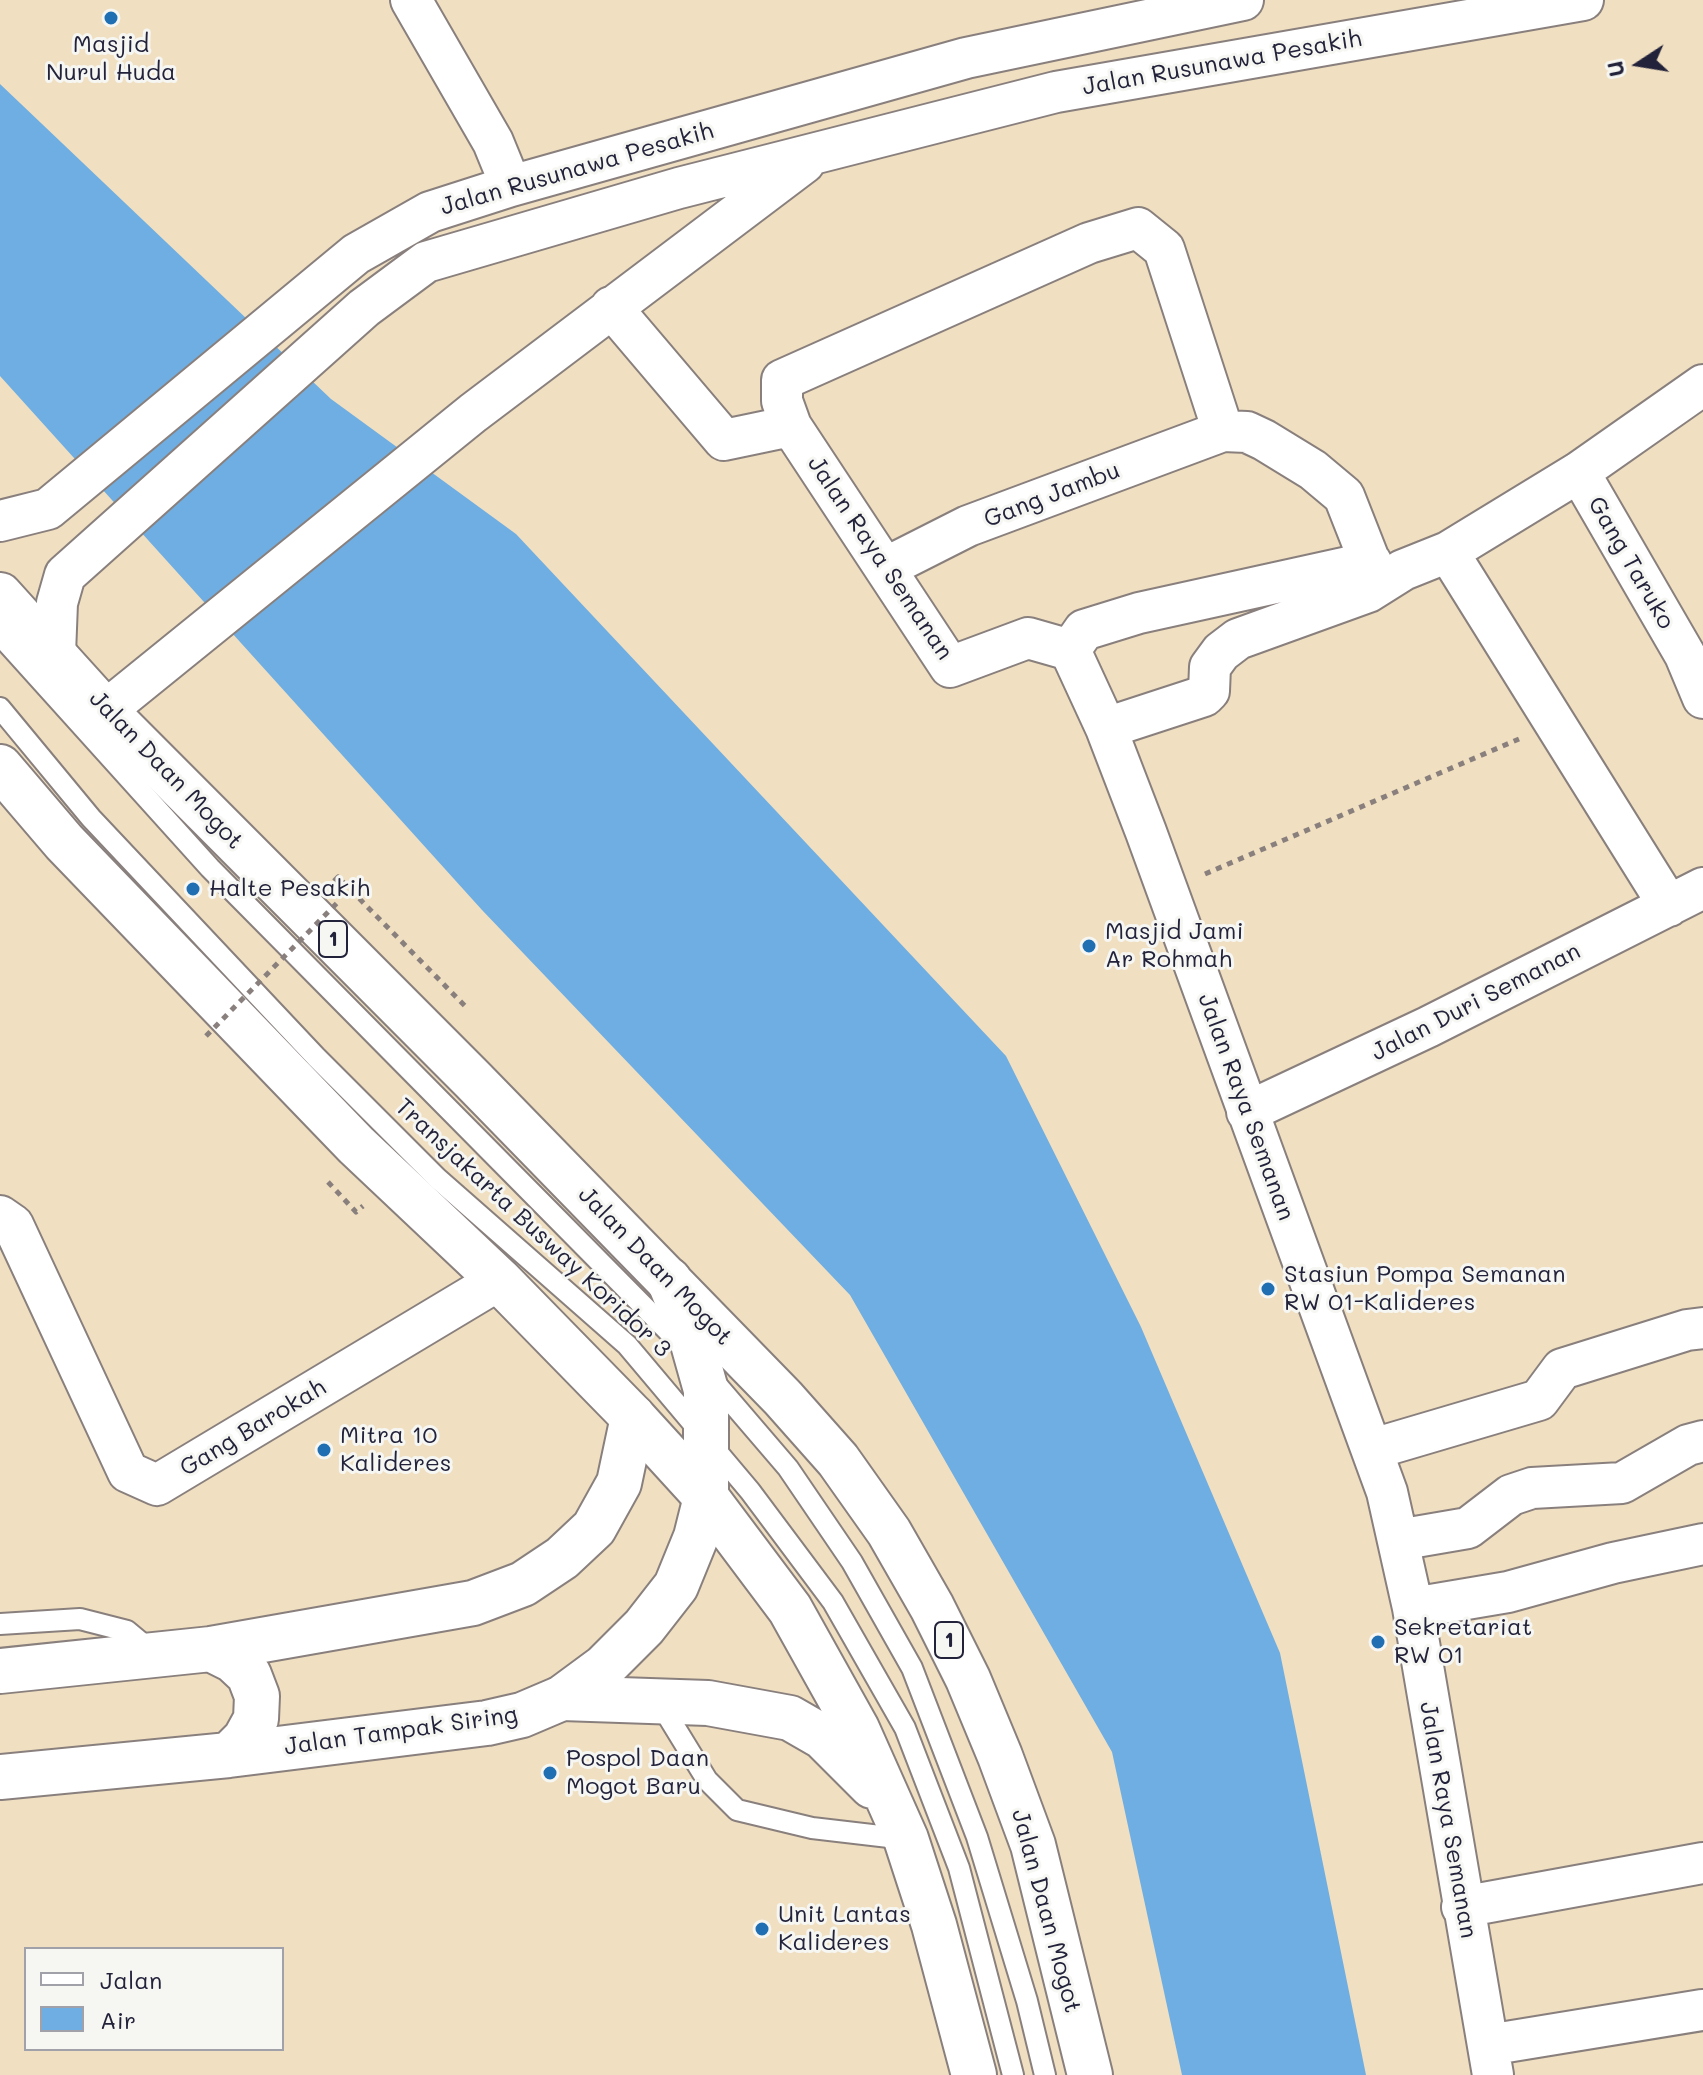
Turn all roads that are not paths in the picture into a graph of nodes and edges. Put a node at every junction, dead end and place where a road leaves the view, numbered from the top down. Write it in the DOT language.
graph roads {
  1 [pos="411,0"];
  2 [pos="1243,0"];
  3 [pos="1583,0"];
  4 [pos="819,152"];
  5 [pos="511,186"];
  6 [pos="611,307"];
  7 [pos="1703,385"];
  8 [pos="791,426"];
  9 [pos="1223,431"];
  10 [pos="1579,472"];
  11 [pos="0,521"];
  12 [pos="1448,552"];
  13 [pos="885,568"];
  14 [pos="1375,573"];
  15 [pos="0,595"];
  16 [pos="0,635"];
  17 [pos="1070,650"];
  18 [pos="55,654"];
  19 [pos="1703,698"];
  20 [pos="0,708"];
  21 [pos="105,711"];
  22 [pos="1106,728"];
  23 [pos="0,767"];
  24 [pos="1686,897"];
  25 [pos="1247,1112"];
  26 [pos="0,1216"];
  27 [pos="499,1280"];
  28 [pos="669,1280"];
  29 [pos="1703,1328"];
  30 [pos="702,1368"];
  31 [pos="633,1417"];
  32 [pos="709,1440"];
  33 [pos="1703,1441"];
  34 [pos="1373,1449"];
  35 [pos="706,1497"];
  36 [pos="1398,1540"];
  37 [pos="1703,1544"];
  38 [pos="1413,1608"];
  39 [pos="0,1624"];
  40 [pos="211,1649"];
  41 [pos="155,1654"];
  42 [pos="0,1671"];
  43 [pos="562,1698"];
  44 [pos="658,1700"];
  45 [pos="229,1755"];
  46 [pos="0,1777"];
  47 [pos="899,1824"];
  48 [pos="1703,1863"];
  49 [pos="1462,1907"];
  50 [pos="1703,2011"];
  51 [pos="1490,2060"];
  52 [pos="974,2075"];
  53 [pos="1013,2075"];
  54 [pos="1045,2075"];
  55 [pos="1090,2075"];
  1 -- 5 [label="street"];
  2 -- 5 [label="street, Jalan Rusunawa Pesakih"];
  3 -- 4 [label="street, Jalan Rusunawa Pesakih"];
  4 -- 6 [label="street, Jalan Rusunawa Pesakih"];
  4 -- 18 [label="street, Jalan Rusunawa Pesakih"];
  5 -- 11 [label="street, Jalan Rusunawa Pesakih"];
  6 -- 8 [label="street"];
  6 -- 21 [label="street, Jalan Rusunawa Pesakih"];
  7 -- 10 [label="street"];
  8 -- 9 [label="street"];
  8 -- 13 [label="street, Jalan Raya Semanan"];
  9 -- 13 [label="street, Gang Jambu"];
  9 -- 14 [label="street"];
  10 -- 12 [label="street"];
  10 -- 19 [label="street, Gang Taruko"];
  12 -- 14 [label="street"];
  12 -- 24 [label="street"];
  13 -- 17 [label="street, Jalan Raya Semanan"];
  14 -- 17 [label="street"];
  14 -- 22 [label="street"];
  15 -- 18 [label="main road, Jalan Daan Mogot / 1"];
  16 -- 30 [label="lane, Transjakarta Busway Koridor 3"];
  17 -- 22 [label="street, Jalan Raya Semanan"];
  18 -- 21 [label="main road, Jalan Daan Mogot / 1"];
  20 -- 32 [label="lane, Transjakarta Busway Koridor 3"];
  21 -- 28 [label="main road, Jalan Daan Mogot / 1"];
  22 -- 25 [label="street, Jalan Raya Semanan"];
  23 -- 27 [label="main road"];
  24 -- 25 [label="street, Jalan Duri Semanan"];
  25 -- 34 [label="street, Jalan Raya Semanan"];
  26 -- 27 [label="street, Gang Barokah"];
  27 -- 31 [label="main road"];
  28 -- 30 [label="main road, Jalan Tampak Siring"];
  28 -- 55 [label="main road, Jalan Daan Mogot / 1"];
  29 -- 34 [label="street"];
  30 -- 32 [label="main road, Jalan Tampak Siring"];
  30 -- 54 [label="lane, Transjakarta Busway Koridor 3"];
  31 -- 35 [label="main road"];
  31 -- 40 [label="main road"];
  32 -- 35 [label="main road, Jalan Tampak Siring"];
  32 -- 53 [label="lane, Transjakarta Busway Koridor 3"];
  33 -- 36 [label="street"];
  34 -- 36 [label="street, Jalan Raya Semanan"];
  35 -- 43 [label="main road, Jalan Tampak Siring"];
  35 -- 47 [label="main road"];
  36 -- 38 [label="street, Jalan Raya Semanan"];
  37 -- 38 [label="street"];
  38 -- 49 [label="street, Jalan Raya Semanan"];
  39 -- 41 [label="lane"];
  40 -- 41 [label="main road"];
  40 -- 45 [label="main road"];
  41 -- 42 [label="main road"];
  43 -- 44 [label="main road"];
  43 -- 45 [label="main road, Jalan Tampak Siring"];
  44 -- 47 [label="main road"];
  44 -- 47 [label="lane"];
  45 -- 46 [label="main road, Jalan Tampak Siring"];
  47 -- 52 [label="main road"];
  48 -- 49 [label="street"];
  49 -- 51 [label="street, Jalan Raya Semanan"];
  50 -- 51 [label="street"];
}
